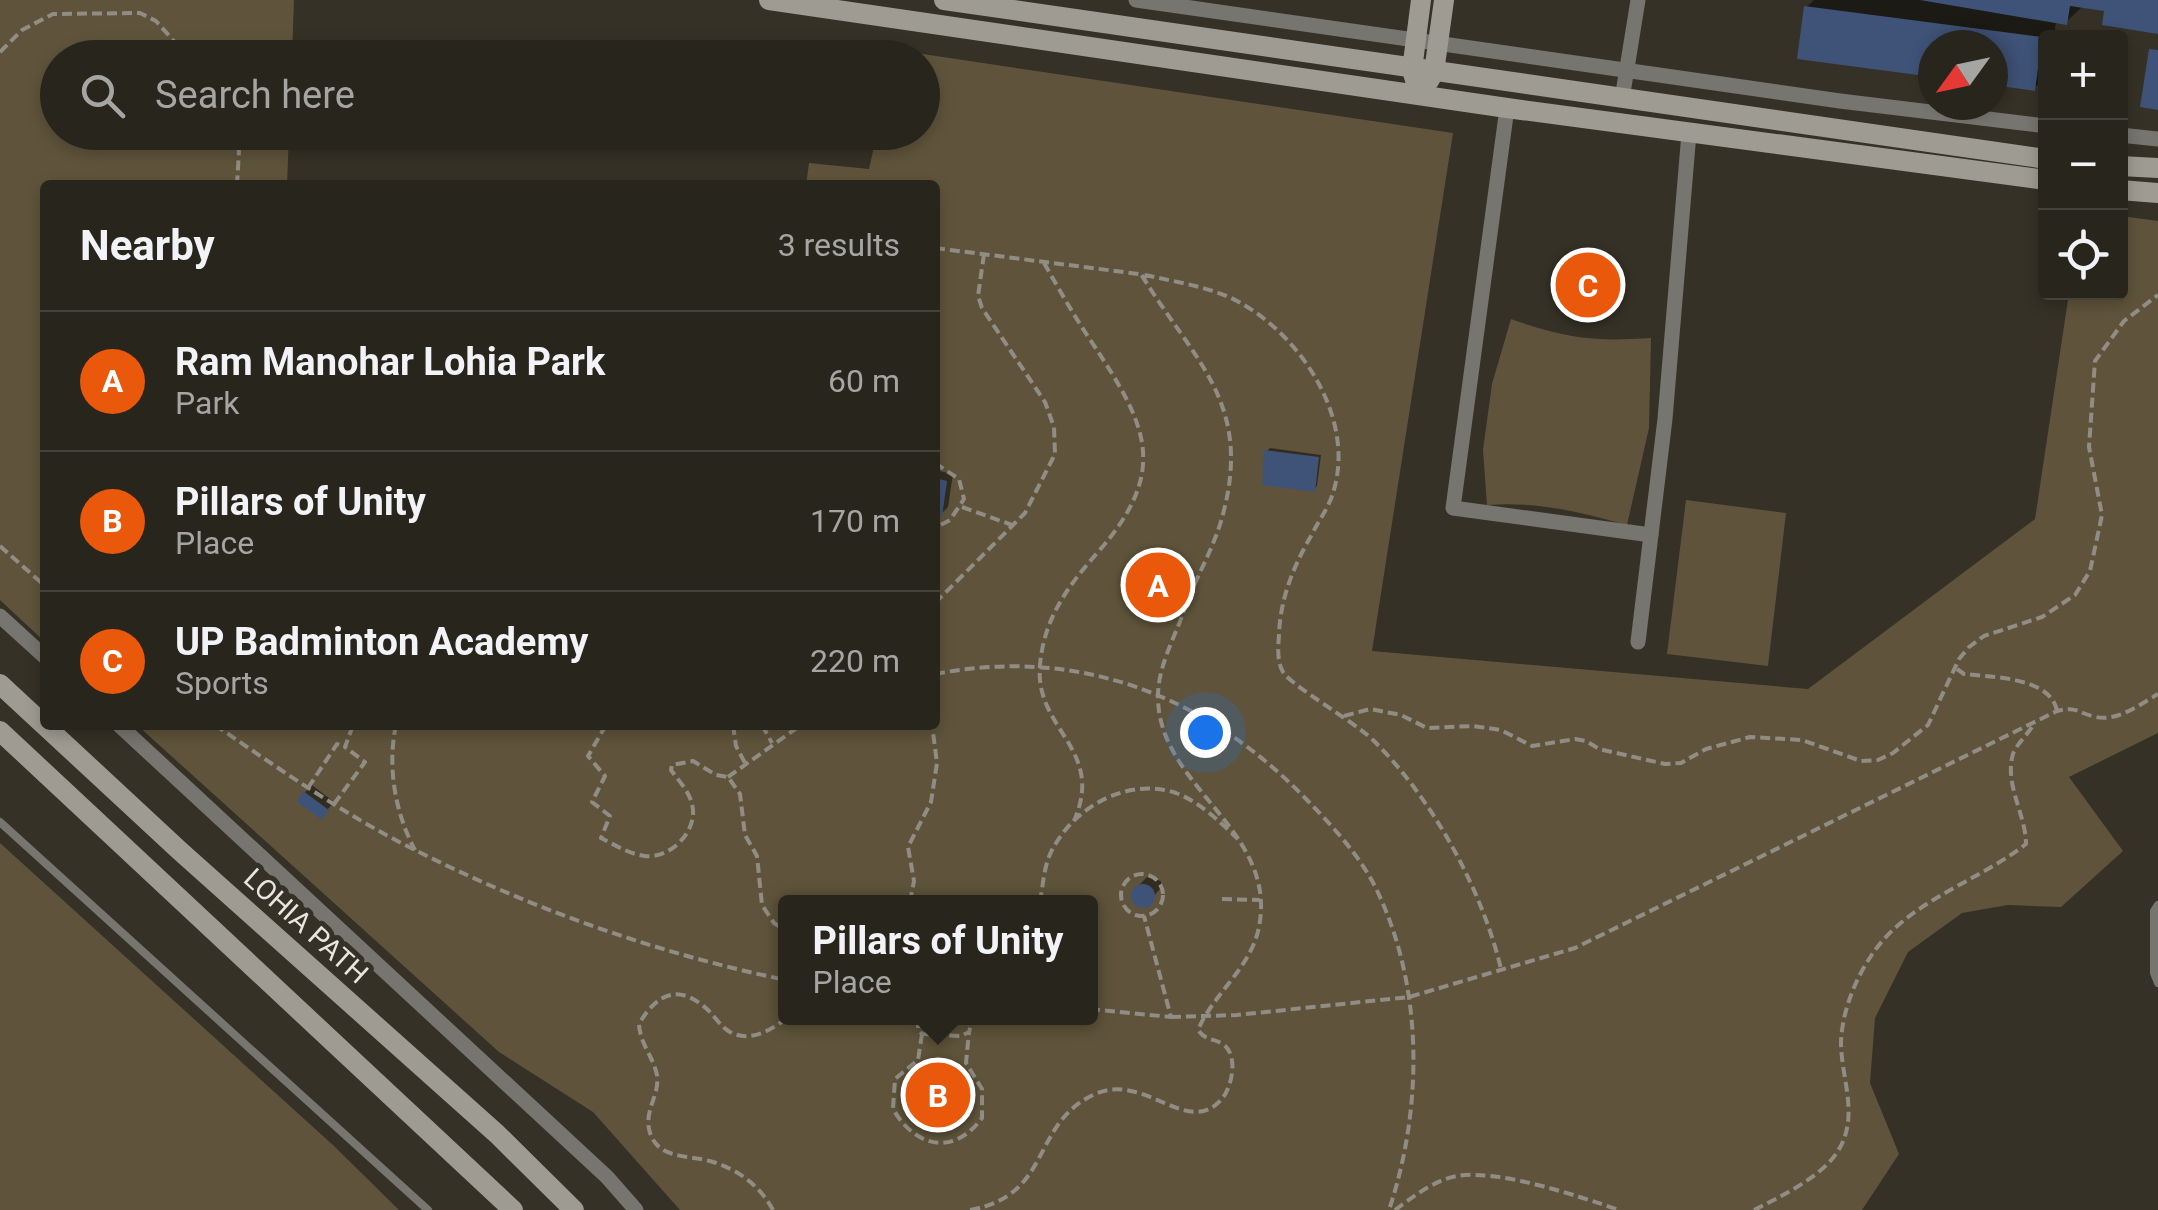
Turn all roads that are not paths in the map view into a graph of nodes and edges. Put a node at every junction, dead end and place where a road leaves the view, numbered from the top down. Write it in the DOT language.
graph roads {
  1 [pos="769,0"];
  2 [pos="944,0"];
  3 [pos="1136,0"];
  4 [pos="1421,0"];
  5 [pos="1444,0"];
  6 [pos="1638,0"];
  7 [pos="1415,40"];
  8 [pos="1438,43"];
  9 [pos="1412,70"];
  10 [pos="1626,70"];
  11 [pos="1434,72"];
  12 [pos="1420,96"];
  13 [pos="1622,99"];
  14 [pos="1507,108"];
  15 [pos="2038,125"];
  16 [pos="1690,133"];
  17 [pos="2128,136"];
  18 [pos="2158,139"];
  19 [pos="2038,158"];
  20 [pos="2128,166"];
  21 [pos="2158,168"];
  22 [pos="2038,179"];
  23 [pos="2128,191"];
  24 [pos="2158,193"];
  25 [pos="1651,535"];
  26 [pos="0,616"];
  27 [pos="1638,642"];
  28 [pos="40,652"];
  29 [pos="0,684"];
  30 [pos="40,721"];
  31 [pos="50,730"];
  32 [pos="124,730"];
  33 [pos="0,731"];
  34 [pos="0,822"];
  35 [pos="2158,905"];
  36 [pos="2158,984"];
  37 [pos="428,1210"];
  38 [pos="513,1210"];
  39 [pos="574,1210"];
  40 [pos="636,1210"];
  1 -- 12 [label="street"];
  2 -- 9 [label="street"];
  3 -- 7 [label="street"];
  4 -- 7 [label="street"];
  5 -- 8 [label="street"];
  6 -- 10 [label="street"];
  7 -- 8 [label="street"];
  7 -- 9 [label="street"];
  8 -- 10 [label="street"];
  8 -- 11 [label="street"];
  9 -- 11 [label="street"];
  9 -- 12 [label="street"];
  10 -- 13 [label="street"];
  10 -- 15 [label="street"];
  11 -- 12 [label="street"];
  11 -- 13 [label="street"];
  12 -- 14 [label="street"];
  13 -- 19 [label="street"];
  14 -- 16 [label="street"];
  14 -- 25 [label="street"];
  16 -- 22 [label="street"];
  16 -- 25 [label="street"];
  17 -- 18 [label="street"];
  20 -- 21 [label="street"];
  23 -- 24 [label="street"];
  25 -- 27 [label="street"];
  26 -- 28 [label="street"];
  29 -- 30 [label="street, LOHIA PATH"];
  31 -- 39 [label="street, LOHIA PATH"];
  32 -- 40 [label="street"];
  33 -- 38 [label="street"];
  34 -- 37 [label="lane"];
  35 -- 36 [label="lane"];
}
